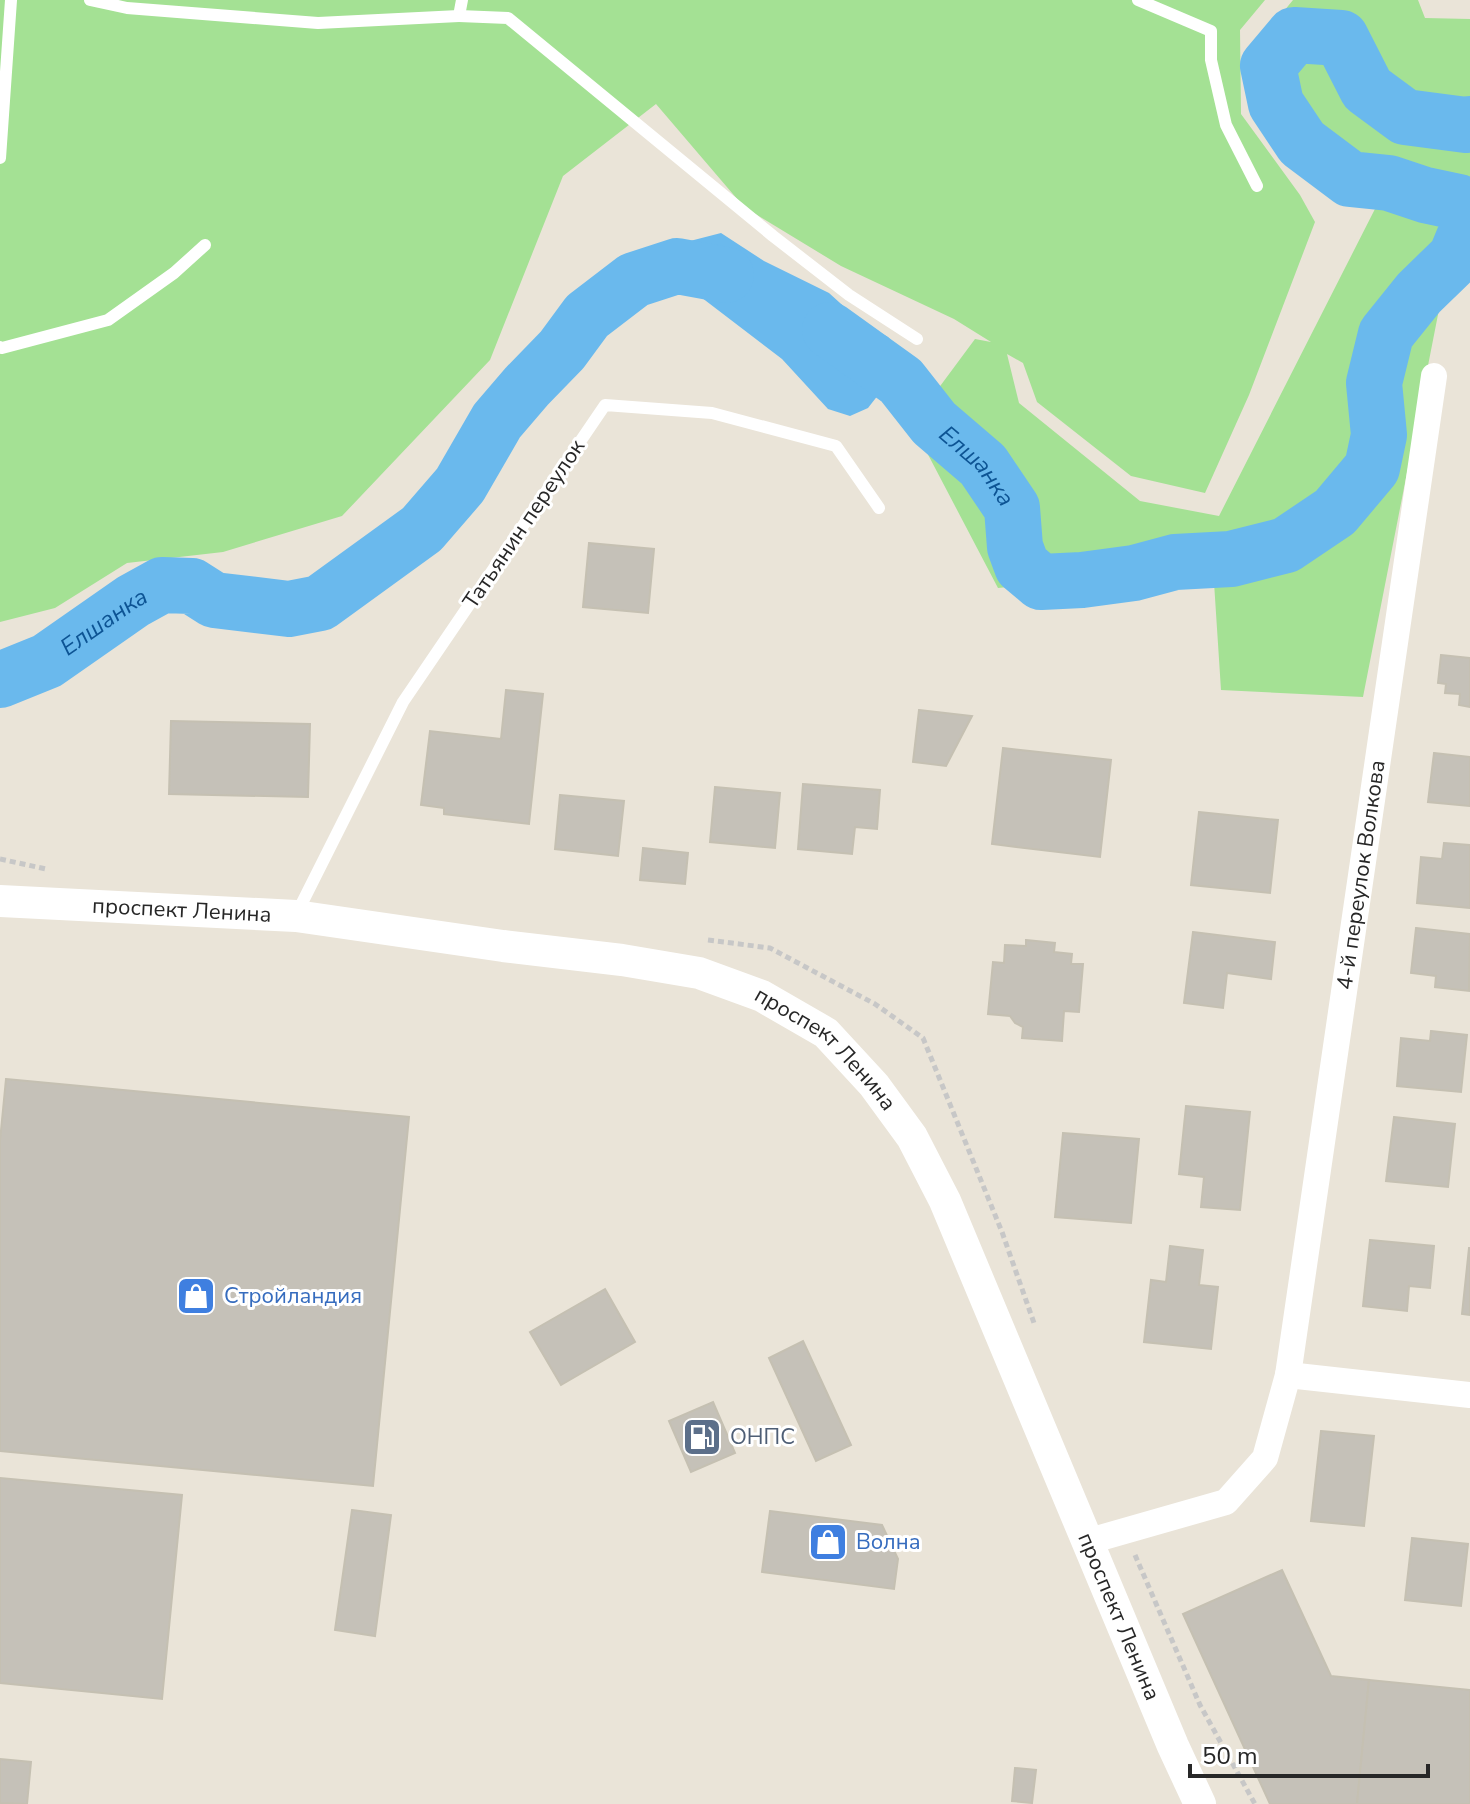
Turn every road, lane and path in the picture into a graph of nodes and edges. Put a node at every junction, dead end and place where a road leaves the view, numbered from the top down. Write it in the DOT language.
graph roads {
  1 [pos="11,0"];
  2 [pos="90,0"];
  3 [pos="462,0"];
  4 [pos="1138,0"];
  5 [pos="459,16"];
  6 [pos="0,158"];
  7 [pos="1257,186"];
  8 [pos="205,245"];
  9 [pos="917,339"];
  10 [pos="0,347"];
  11 [pos="1434,376"];
  12 [pos="879,508"];
  13 [pos="0,859"];
  14 [pos="52,871"];
  15 [pos="0,901"];
  16 [pos="296,916"];
  17 [pos="708,940"];
  18 [pos="1039,1336"];
  19 [pos="1288,1375"];
  20 [pos="1470,1395"];
  21 [pos="1124,1531"];
  22 [pos="1086,1542"];
  23 [pos="1200,1804"];
  24 [pos="1255,1804"];
  1 -- 6 [label="lane"];
  2 -- 5 [label="lane"];
  3 -- 5 [label="lane"];
  4 -- 7 [label="lane"];
  5 -- 9 [label="lane"];
  8 -- 10 [label="lane"];
  11 -- 19 [label="street, 4-й переулок Волкова"];
  12 -- 16 [label="lane, Татьянин переулок"];
  13 -- 14 [label="path"];
  15 -- 16 [label="street, проспект Ленина"];
  16 -- 22 [label="street, проспект Ленина"];
  17 -- 18 [label="path"];
  19 -- 20 [label="street"];
  19 -- 21 [label="street, 4-й переулок Волкова"];
  21 -- 22 [label="street, 4-й переулок Волкова"];
  21 -- 24 [label="path"];
  22 -- 23 [label="street, проспект Ленина"];
}
